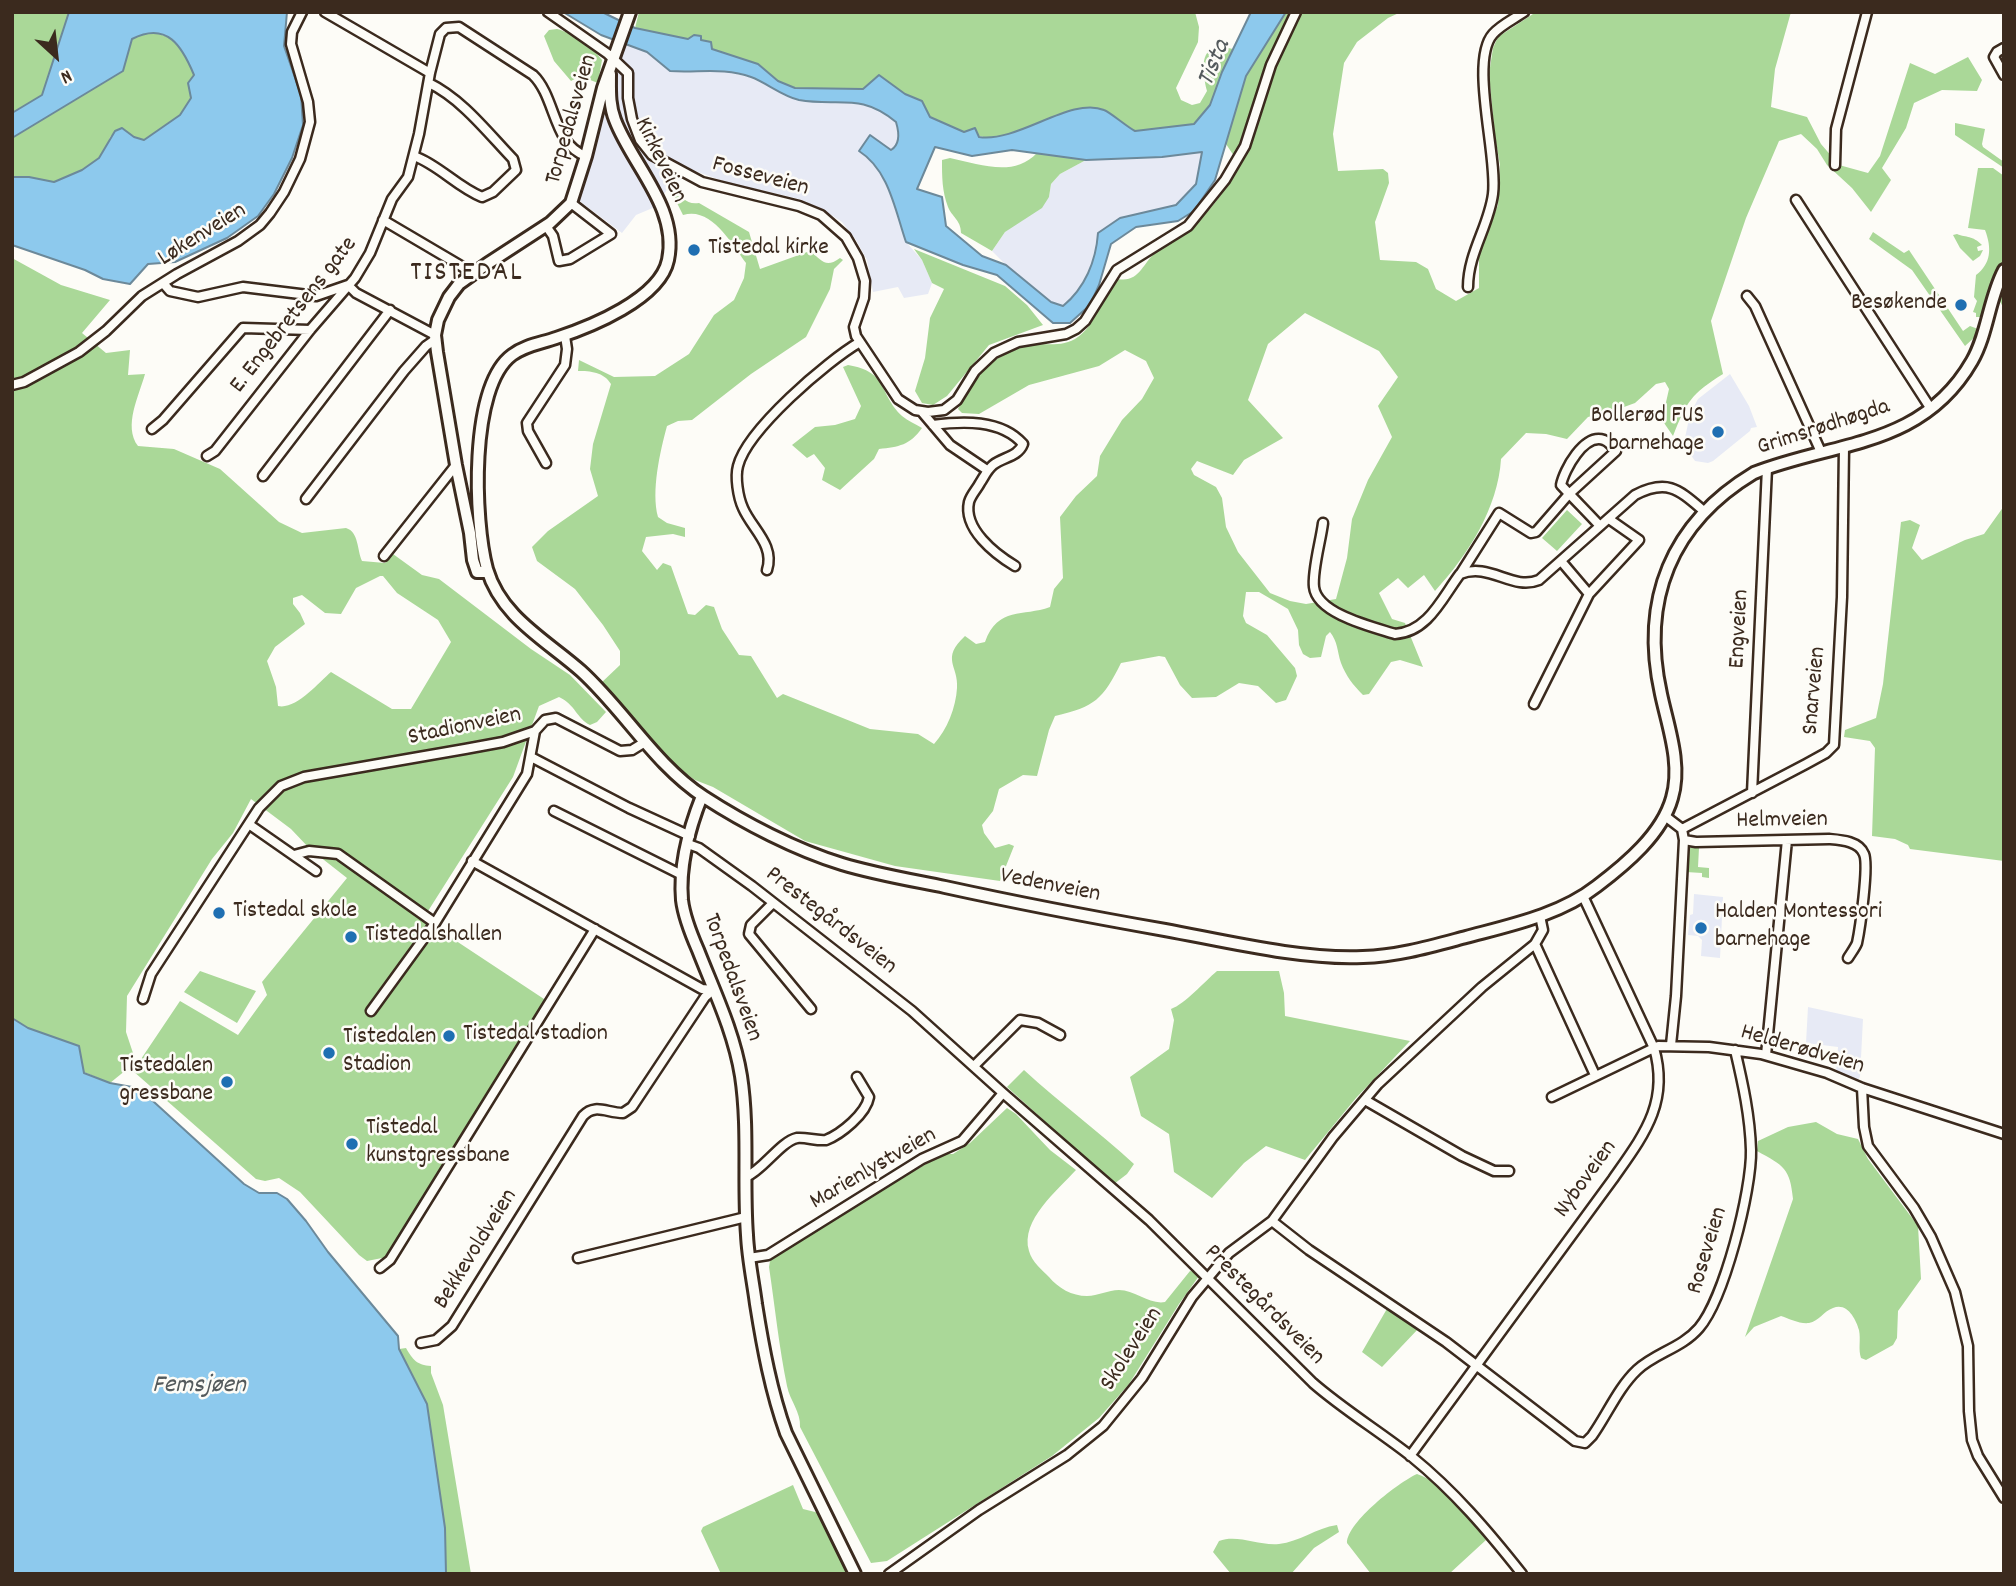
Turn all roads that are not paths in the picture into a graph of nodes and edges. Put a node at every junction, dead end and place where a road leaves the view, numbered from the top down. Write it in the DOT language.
graph roads {
  1 [pos="302,12"];
  2 [pos="325,12"];
  3 [pos="548,12"];
  4 [pos="1296,12"];
  5 [pos="1524,12"];
  6 [pos="1867,12"];
  7 [pos="629,15"];
  8 [pos="2004,48"];
  9 [pos="613,57"];
  10 [pos="430,73"];
  11 [pos="610,74"];
  12 [pos="2004,75"];
  13 [pos="429,83"];
  14 [pos="414,156"];
  15 [pos="586,156"];
  16 [pos="1835,165"];
  17 [pos="1796,200"];
  18 [pos="571,203"];
  19 [pos="383,220"];
  20 [pos="546,226"];
  21 [pos="2004,270"];
  22 [pos="473,273"];
  23 [pos="163,284"];
  24 [pos="348,285"];
  25 [pos="1468,287"];
  26 [pos="1747,296"];
  27 [pos="390,310"];
  28 [pos="310,330"];
  29 [pos="565,336"];
  30 [pos="435,337"];
  31 [pos="860,342"];
  32 [pos="12,385"];
  33 [pos="1931,408"];
  34 [pos="922,412"];
  35 [pos="933,425"];
  36 [pos="152,429"];
  37 [pos="1844,447"];
  38 [pos="1821,453"];
  39 [pos="207,456"];
  40 [pos="546,463"];
  41 [pos="456,465"];
  42 [pos="1768,468"];
  43 [pos="987,470"];
  44 [pos="262,476"];
  45 [pos="1569,494"];
  46 [pos="306,499"];
  47 [pos="1705,512"];
  48 [pos="1609,519"];
  49 [pos="1323,523"];
  50 [pos="1600,526"];
  51 [pos="384,556"];
  52 [pos="1561,561"];
  53 [pos="1015,566"];
  54 [pos="767,570"];
  55 [pos="488,572"];
  56 [pos="1460,574"];
  57 [pos="1589,594"];
  58 [pos="1534,704"];
  59 [pos="535,731"];
  60 [pos="645,742"];
  61 [pos="531,757"];
  62 [pos="1752,793"];
  63 [pos="702,796"];
  64 [pos="554,811"];
  65 [pos="1665,816"];
  66 [pos="250,825"];
  67 [pos="1682,829"];
  68 [pos="689,840"];
  69 [pos="1684,840"];
  70 [pos="1787,840"];
  71 [pos="294,855"];
  72 [pos="472,861"];
  73 [pos="316,871"];
  74 [pos="682,875"];
  75 [pos="1597,886"];
  76 [pos="1583,896"];
  77 [pos="773,903"];
  78 [pos="1540,916"];
  79 [pos="435,923"];
  80 [pos="595,929"];
  81 [pos="1535,944"];
  82 [pos="1848,958"];
  83 [pos="713,990"];
  84 [pos="144,999"];
  85 [pos="811,1009"];
  86 [pos="372,1011"];
  87 [pos="1060,1035"];
  88 [pos="1671,1045"];
  89 [pos="1654,1048"];
  90 [pos="1735,1050"];
  91 [pos="1766,1055"];
  92 [pos="974,1066"];
  93 [pos="1595,1075"];
  94 [pos="857,1077"];
  95 [pos="1862,1088"];
  96 [pos="1003,1093"];
  97 [pos="1552,1097"];
  98 [pos="1364,1100"];
  99 [pos="2004,1134"];
  100 [pos="1509,1171"];
  101 [pos="746,1177"];
  102 [pos="746,1217"];
  103 [pos="1272,1221"];
  104 [pos="578,1258"];
  105 [pos="749,1258"];
  106 [pos="380,1268"];
  107 [pos="1208,1277"];
  108 [pos="421,1343"];
  109 [pos="1475,1365"];
  110 [pos="1410,1455"];
  111 [pos="2004,1498"];
  112 [pos="855,1574"];
  113 [pos="889,1574"];
  114 [pos="1522,1574"];
  1 -- 23 [label="street, Løkenveien"];
  2 -- 10 [label="street"];
  3 -- 9 [label="street"];
  4 -- 34 [label="street"];
  5 -- 25 [label="street"];
  6 -- 16 [label="street"];
  7 -- 9 [label="main road, Torpedalsveien"];
  8 -- 12 [label="street"];
  9 -- 11 [label="main road, Torpedalsveien"];
  9 -- 31 [label="street, Fosseveien"];
  10 -- 13 [label="street, E. Engebretsens gate"];
  10 -- 15 [label="street, E. Engebretsens gate"];
  11 -- 15 [label="main road, Torpedalsveien"];
  11 -- 29 [label="main road, Kirkeveien"];
  13 -- 14 [label="street, E. Engebretsens gate"];
  13 -- 14 [label="street"];
  14 -- 19 [label="street, E. Engebretsens gate"];
  15 -- 18 [label="main road, Torpedalsveien"];
  17 -- 33 [label="street"];
  18 -- 20 [label="main road, Torpedalsveien"];
  18 -- 20 [label="street"];
  19 -- 22 [label="street"];
  19 -- 24 [label="street, E. Engebretsens gate"];
  20 -- 22 [label="main road, Torpedalsveien"];
  21 -- 33 [label="main road, Grimsrødhøgda"];
  22 -- 30 [label="main road, Torpedalsveien"];
  23 -- 24 [label="street"];
  23 -- 32 [label="street, Løkenveien"];
  24 -- 27 [label="street"];
  24 -- 28 [label="street, E. Engebretsens gate"];
  26 -- 38 [label="street"];
  27 -- 30 [label="street"];
  27 -- 44 [label="street"];
  28 -- 36 [label="street"];
  28 -- 39 [label="street, E. Engebretsens gate"];
  29 -- 40 [label="street"];
  29 -- 55 [label="main road, Kirkeveien"];
  30 -- 41 [label="main road, Torpedalsveien"];
  30 -- 46 [label="street"];
  31 -- 34 [label="street"];
  31 -- 54 [label="street"];
  33 -- 37 [label="main road, Grimsrødhøgda"];
  34 -- 35 [label="street"];
  35 -- 43 [label="street"];
  35 -- 43 [label="street"];
  37 -- 38 [label="main road, Grimsrødhøgda"];
  37 -- 62 [label="street, Snarveien"];
  38 -- 42 [label="main road, Grimsrødhøgda"];
  41 -- 51 [label="street"];
  41 -- 55 [label="main road, Torpedalsveien"];
  42 -- 47 [label="main road, Grimsrødhøgda"];
  42 -- 62 [label="street, Engveien"];
  43 -- 53 [label="street"];
  45 -- 45 [label="street"];
  45 -- 50 [label="street"];
  45 -- 56 [label="street"];
  47 -- 48 [label="street"];
  47 -- 65 [label="main road, Grimsrødhøgda"];
  48 -- 50 [label="street"];
  48 -- 57 [label="street"];
  49 -- 56 [label="street"];
  50 -- 52 [label="street"];
  52 -- 56 [label="street"];
  52 -- 57 [label="street"];
  55 -- 60 [label="main road, Torpedalsveien"];
  57 -- 58 [label="street"];
  59 -- 60 [label="street"];
  59 -- 61 [label="street, Stadionveien"];
  59 -- 66 [label="street, Stadionveien"];
  60 -- 63 [label="main road, Vedenveien"];
  61 -- 68 [label="street, Prestegårdsveien"];
  61 -- 72 [label="street, Stadionveien"];
  62 -- 67 [label="street, Snarveien"];
  63 -- 68 [label="main road, Torpedalsveien"];
  63 -- 78 [label="main road, Vedenveien"];
  64 -- 74 [label="street"];
  65 -- 67 [label="street"];
  65 -- 75 [label="main road, Grimsrødhøgda"];
  66 -- 71 [label="street"];
  66 -- 84 [label="street, Stadionveien"];
  67 -- 69 [label="street"];
  68 -- 74 [label="main road, Torpedalsveien"];
  68 -- 77 [label="street, Prestegårdsveien"];
  69 -- 70 [label="street, Helmveien"];
  69 -- 88 [label="street"];
  70 -- 82 [label="street, Helmveien"];
  70 -- 91 [label="street"];
  71 -- 73 [label="street"];
  71 -- 79 [label="street"];
  72 -- 79 [label="street, Stadionveien"];
  72 -- 80 [label="street"];
  74 -- 83 [label="main road, Torpedalsveien"];
  75 -- 76 [label="main road, Vedenveien"];
  76 -- 78 [label="main road, Vedenveien"];
  76 -- 89 [label="street, Nyboveien"];
  77 -- 85 [label="street"];
  77 -- 92 [label="street, Prestegårdsveien"];
  78 -- 81 [label="street"];
  79 -- 86 [label="street, Stadionveien"];
  80 -- 83 [label="street"];
  80 -- 106 [label="street"];
  81 -- 93 [label="street"];
  81 -- 98 [label="street, Skoleveien"];
  83 -- 101 [label="main road, Torpedalsveien"];
  83 -- 108 [label="street, Bekkevoldveien"];
  87 -- 92 [label="street"];
  88 -- 89 [label="street, Helderødveien"];
  88 -- 90 [label="street, Helderødveien"];
  89 -- 93 [label="street, Helderødveien"];
  89 -- 109 [label="street, Nyboveien"];
  90 -- 91 [label="street, Helderødveien"];
  90 -- 109 [label="street, Roseveien"];
  91 -- 95 [label="street, Helderødveien"];
  92 -- 96 [label="street, Prestegårdsveien"];
  93 -- 97 [label="street, Helderødveien"];
  94 -- 101 [label="street"];
  95 -- 99 [label="street, Helderødveien"];
  95 -- 111 [label="street"];
  96 -- 105 [label="street, Marienlystveien"];
  96 -- 107 [label="street, Prestegårdsveien"];
  98 -- 100 [label="street"];
  98 -- 103 [label="street, Skoleveien"];
  101 -- 102 [label="main road, Torpedalsveien"];
  102 -- 104 [label="street"];
  102 -- 105 [label="main road, Torpedalsveien"];
  103 -- 107 [label="street, Skoleveien"];
  103 -- 109 [label="street"];
  105 -- 112 [label="main road, Torpedalsveien"];
  107 -- 110 [label="street, Prestegårdsveien"];
  107 -- 113 [label="street, Skoleveien"];
  109 -- 110 [label="street, Nyboveien"];
  110 -- 114 [label="street, Prestegårdsveien"];
}
